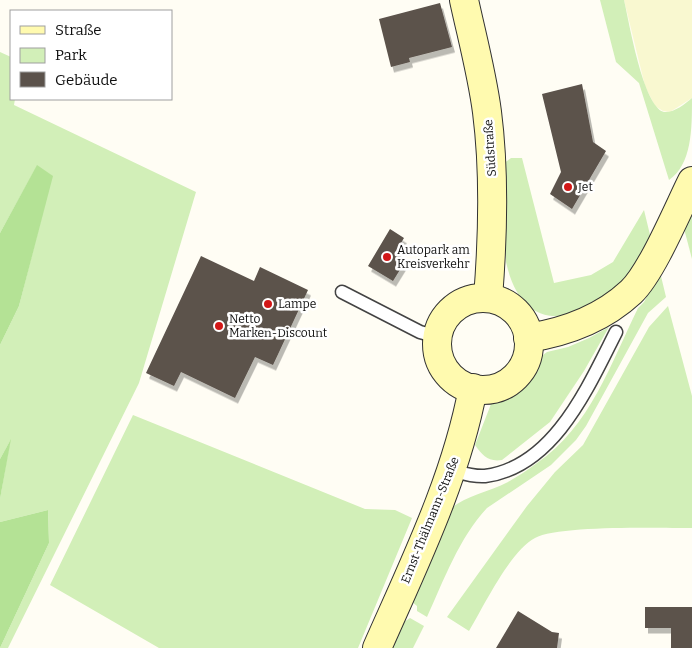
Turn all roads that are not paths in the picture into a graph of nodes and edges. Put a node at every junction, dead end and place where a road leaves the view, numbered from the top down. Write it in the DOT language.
graph roads {
  1 [pos="464,0"];
  2 [pos="692,181"];
  3 [pos="342,292"];
  4 [pos="488,298"];
  5 [pos="616,332"];
  6 [pos="438,337"];
  7 [pos="528,338"];
  8 [pos="473,388"];
  9 [pos="451,470"];
  10 [pos="376,648"];
  1 -- 4 [label="main road, Südstraße"];
  2 -- 7 [label="main road"];
  3 -- 6 [label="lane"];
  4 -- 6 [label="main road"];
  4 -- 7 [label="main road"];
  5 -- 9 [label="lane"];
  6 -- 8 [label="main road"];
  7 -- 8 [label="main road"];
  8 -- 9 [label="main road, Ernst-Thälmann-Straße"];
  9 -- 10 [label="main road, Ernst-Thälmann-Straße"];
}
